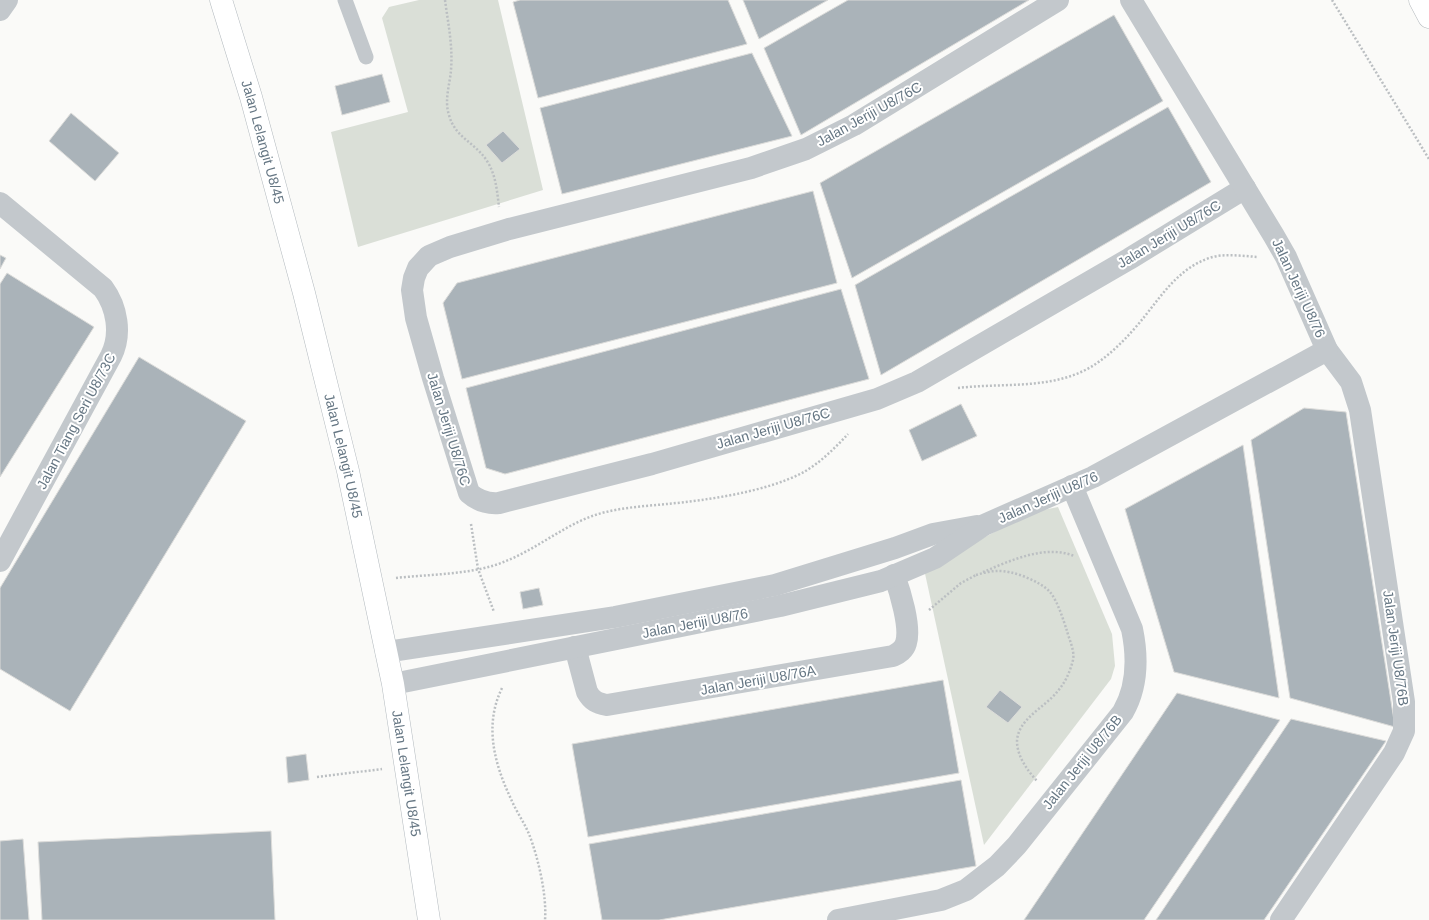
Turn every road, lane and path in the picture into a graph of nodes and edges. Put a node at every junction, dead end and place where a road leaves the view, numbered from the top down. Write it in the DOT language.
graph roads {
  1 [pos="7,0"];
  2 [pos="221,0"];
  3 [pos="345,0"];
  4 [pos="445,0"];
  5 [pos="1058,0"];
  6 [pos="1130,0"];
  7 [pos="1332,0"];
  8 [pos="0,10"];
  9 [pos="366,56"];
  10 [pos="1429,159"];
  11 [pos="1245,188"];
  12 [pos="0,203"];
  13 [pos="501,232"];
  14 [pos="1327,350"];
  15 [pos="1072,486"];
  16 [pos="469,493"];
  17 [pos="984,525"];
  18 [pos="0,561"];
  19 [pos="1106,568"];
  20 [pos="894,575"];
  21 [pos="976,575"];
  22 [pos="906,626"];
  23 [pos="502,634"];
  24 [pos="575,647"];
  25 [pos="386,652"];
  26 [pos="516,659"];
  27 [pos="393,684"];
  28 [pos="405,766"];
  29 [pos="317,776"];
  30 [pos="1055,797"];
  31 [pos="429,920"];
  32 [pos="544,920"];
  33 [pos="838,920"];
  34 [pos="1281,920"];
  1 -- 8 [label="street"];
  2 -- 25 [label="street, Jalan Lelangit U8/45"];
  3 -- 9 [label="lane"];
  4 -- 13 [label="path"];
  5 -- 13 [label="street, Jalan Jeriji U8/76C"];
  6 -- 11 [label="street, Jalan Jeriji U8/76"];
  7 -- 10 [label="path"];
  11 -- 14 [label="street, Jalan Jeriji U8/76"];
  11 -- 16 [label="street, Jalan Jeriji U8/76C"];
  12 -- 18 [label="street, Jalan Tiang Seri U8/73C"];
  13 -- 16 [label="street, Jalan Jeriji U8/76C"];
  14 -- 15 [label="street, Jalan Jeriji U8/76"];
  14 -- 34 [label="street, Jalan Jeriji U8/76B"];
  15 -- 17 [label="street, Jalan Jeriji U8/76"];
  15 -- 19 [label="street, Jalan Jeriji U8/76B"];
  16 -- 23 [label="path"];
  17 -- 20 [label="street, Jalan Jeriji U8/76"];
  17 -- 23 [label="street, Jalan Jeriji U8/76"];
  19 -- 21 [label="path"];
  19 -- 30 [label="street, Jalan Jeriji U8/76B"];
  20 -- 22 [label="street, Jalan Jeriji U8/76A"];
  20 -- 24 [label="street, Jalan Jeriji U8/76"];
  21 -- 22 [label="path"];
  21 -- 30 [label="path"];
  22 -- 24 [label="street, Jalan Jeriji U8/76A"];
  23 -- 25 [label="street, Jalan Jeriji U8/76"];
  24 -- 26 [label="street, Jalan Jeriji U8/76"];
  25 -- 27 [label="street, Jalan Lelangit U8/45"];
  26 -- 27 [label="street, Jalan Jeriji U8/76"];
  26 -- 32 [label="path"];
  27 -- 28 [label="street, Jalan Lelangit U8/45"];
  28 -- 29 [label="path"];
  28 -- 31 [label="street, Jalan Lelangit U8/45"];
  30 -- 33 [label="street, Jalan Jeriji U8/76B"];
}
